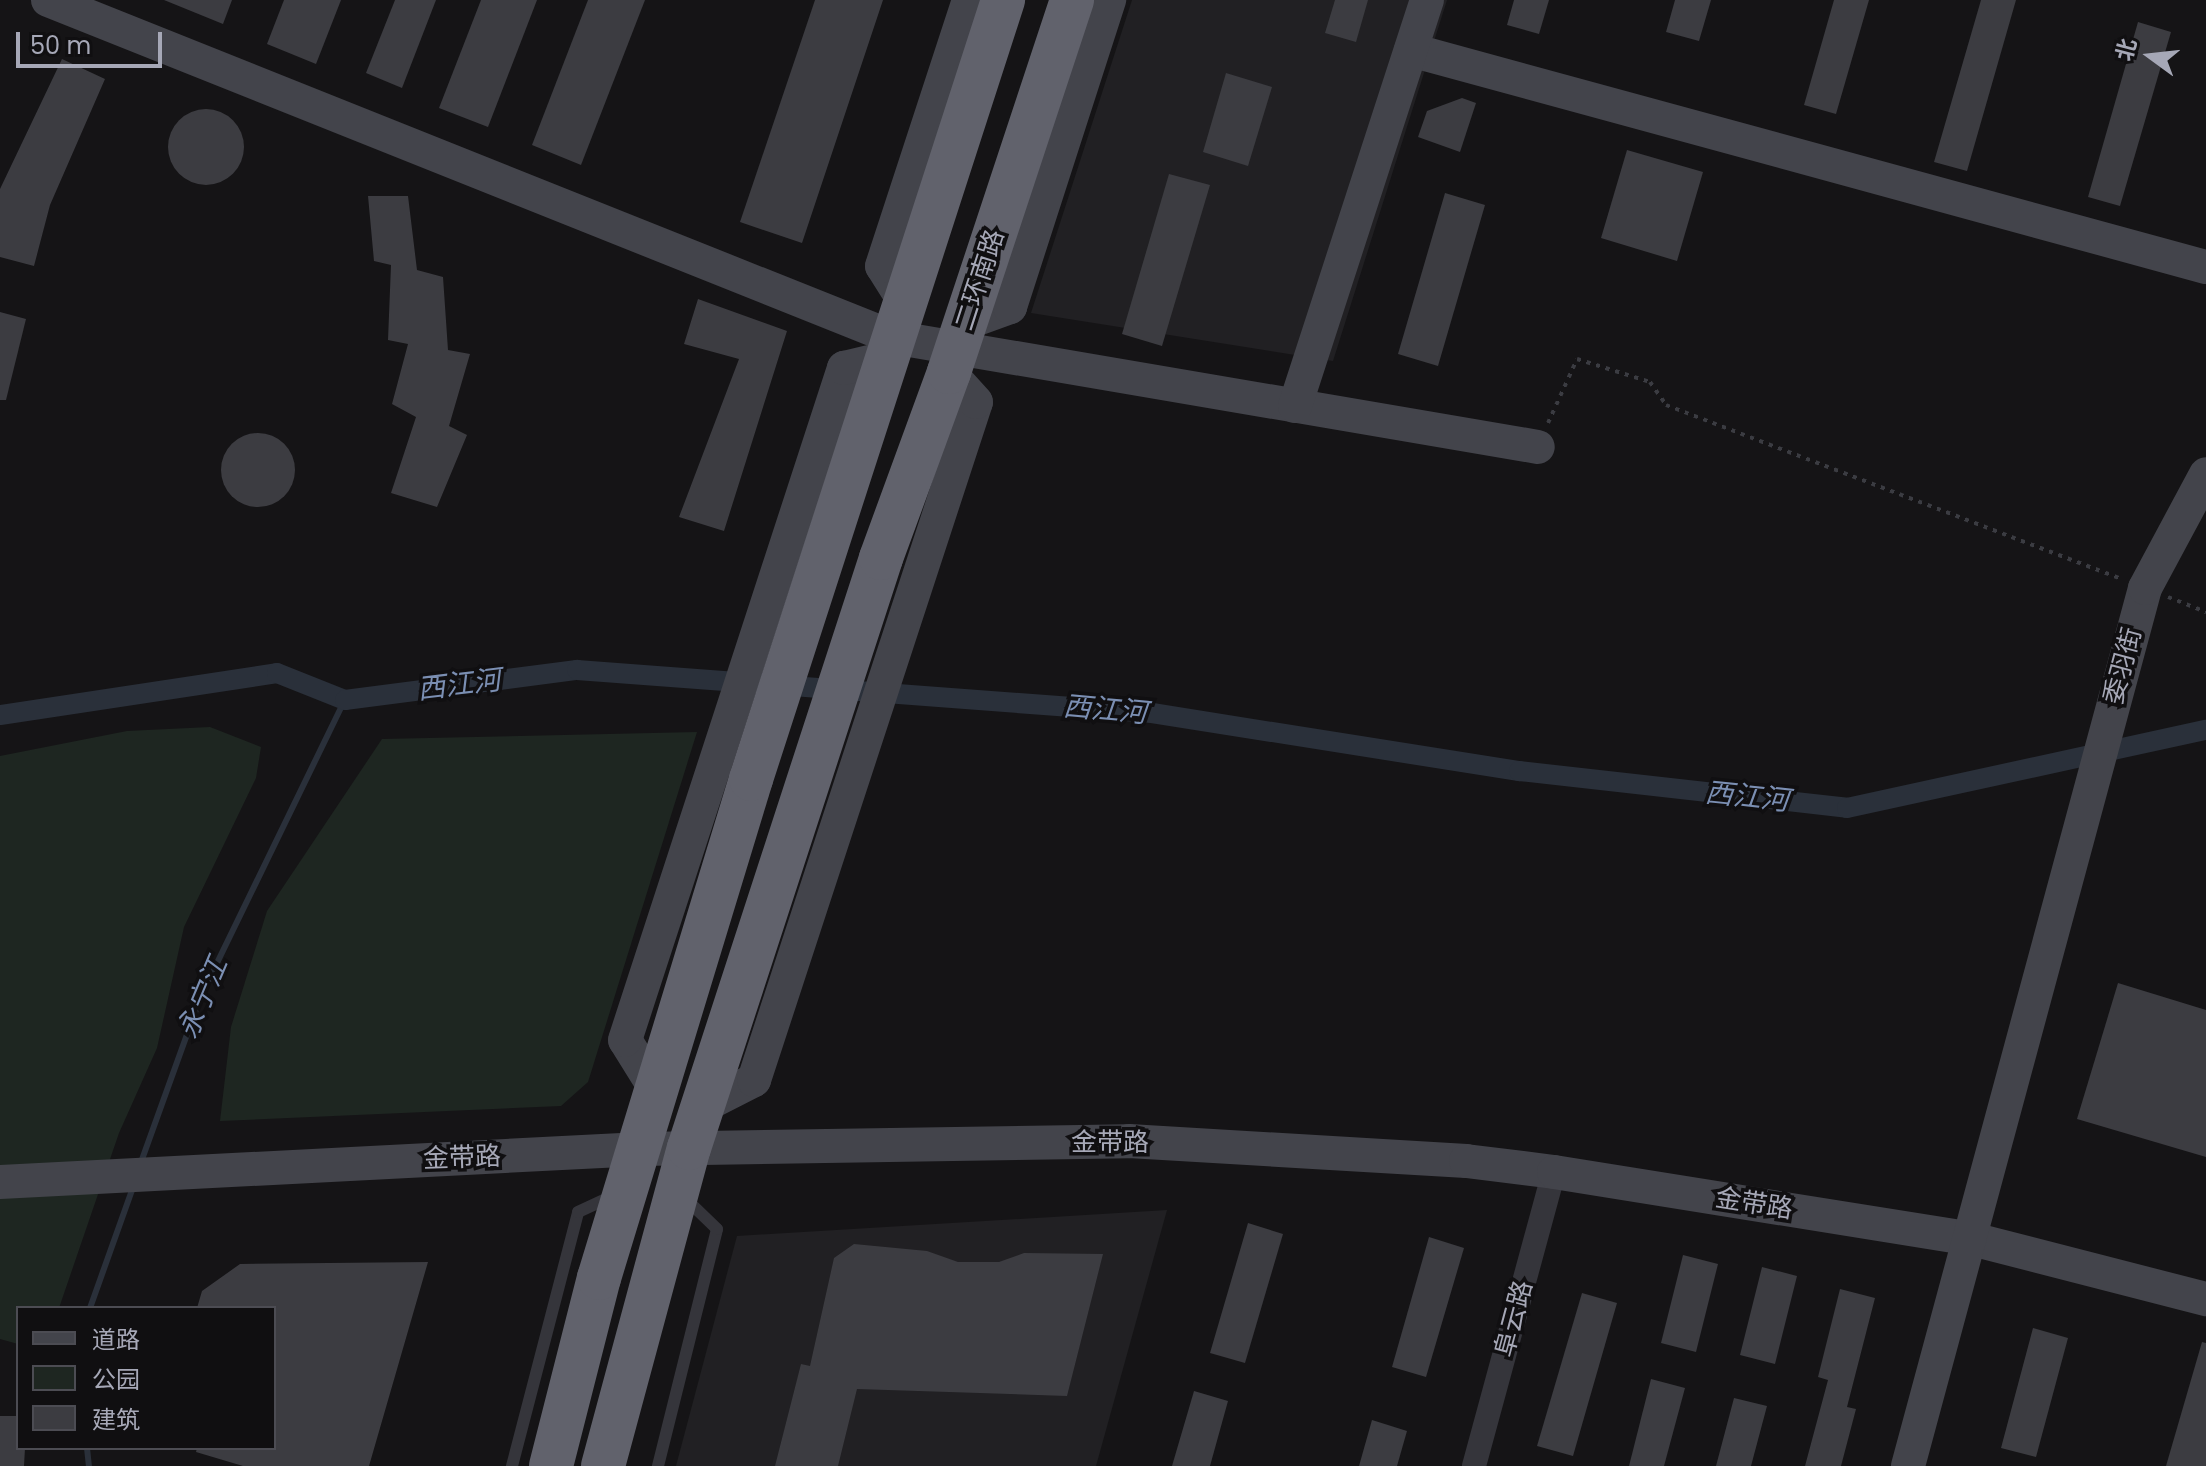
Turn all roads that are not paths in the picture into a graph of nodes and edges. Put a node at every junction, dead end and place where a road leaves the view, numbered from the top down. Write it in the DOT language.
graph roads {
  1 [pos="48,0"];
  2 [pos="969,0"];
  3 [pos="1003,0"];
  4 [pos="1072,0"];
  5 [pos="1109,0"];
  6 [pos="1427,0"];
  7 [pos="1411,50"];
  8 [pos="2206,267"];
  9 [pos="894,332"];
  10 [pos="957,348"];
  11 [pos="1295,406"];
  12 [pos="1538,447"];
  13 [pos="2206,474"];
  14 [pos="658,1093"];
  15 [pos="705,1105"];
  16 [pos="689,1148"];
  17 [pos="641,1149"];
  18 [pos="1554,1172"];
  19 [pos="0,1182"];
  20 [pos="627,1190"];
  21 [pos="676,1191"];
  22 [pos="1972,1239"];
  23 [pos="2206,1299"];
  24 [pos="512,1466"];
  25 [pos="551,1466"];
  26 [pos="603,1466"];
  27 [pos="658,1466"];
  28 [pos="1474,1466"];
  29 [pos="1908,1466"];
  1 -- 9 [label="street"];
  2 -- 9 [label="street"];
  3 -- 9 [label="highway"];
  4 -- 10 [label="highway, 二环南路"];
  5 -- 10 [label="street"];
  6 -- 7 [label="street"];
  7 -- 8 [label="street"];
  7 -- 11 [label="street"];
  9 -- 10 [label="street"];
  9 -- 14 [label="highway"];
  9 -- 14 [label="street"];
  10 -- 11 [label="street"];
  10 -- 15 [label="highway, 二环南路"];
  10 -- 15 [label="street"];
  11 -- 12 [label="street"];
  13 -- 22 [label="street, 委羽街"];
  14 -- 17 [label="highway"];
  15 -- 16 [label="highway, 二环南路"];
  16 -- 17 [label="street, 金带路"];
  16 -- 18 [label="street, 金带路"];
  16 -- 21 [label="highway, 二环南路"];
  17 -- 19 [label="street, 金带路"];
  17 -- 20 [label="highway"];
  18 -- 22 [label="street, 金带路"];
  18 -- 28 [label="street, 阜云路"];
  20 -- 24 [label="lane"];
  20 -- 25 [label="highway"];
  21 -- 26 [label="highway, 二环南路"];
  21 -- 27 [label="lane"];
  22 -- 23 [label="street, 金带路"];
  22 -- 29 [label="street, 委羽街"];
}
